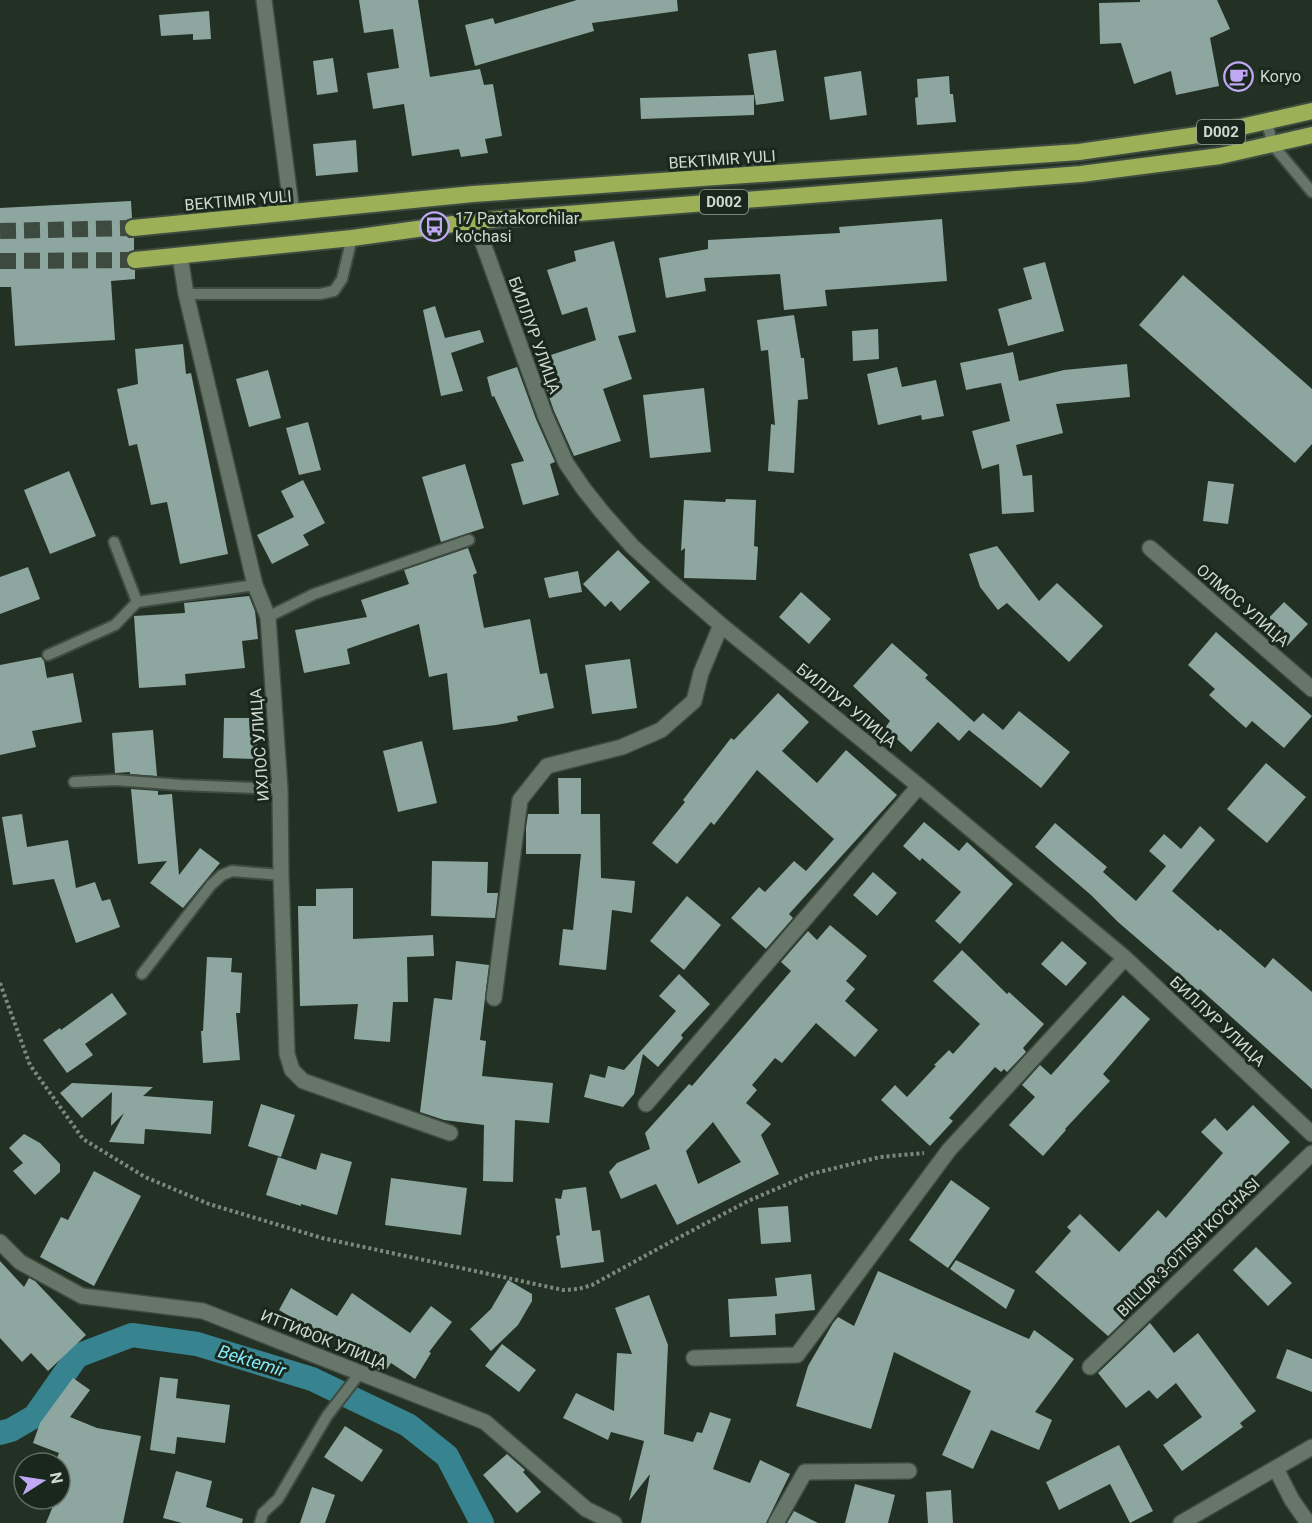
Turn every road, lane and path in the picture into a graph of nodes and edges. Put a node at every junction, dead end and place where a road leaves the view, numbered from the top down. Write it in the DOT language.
graph roads {
  1 [pos="264,0"];
  2 [pos="1312,111"];
  3 [pos="1267,121"];
  4 [pos="1312,135"];
  5 [pos="1272,144"];
  6 [pos="1312,192"];
  7 [pos="292,213"];
  8 [pos="475,221"];
  9 [pos="133,228"];
  10 [pos="352,238"];
  11 [pos="180,256"];
  12 [pos="135,260"];
  13 [pos="186,294"];
  14 [pos="469,540"];
  15 [pos="114,542"];
  16 [pos="1150,548"];
  17 [pos="255,585"];
  18 [pos="137,602"];
  19 [pos="268,617"];
  20 [pos="721,625"];
  21 [pos="48,656"];
  22 [pos="1312,689"];
  23 [pos="74,782"];
  24 [pos="919,786"];
  25 [pos="280,789"];
  26 [pos="281,875"];
  27 [pos="1125,958"];
  28 [pos="142,974"];
  29 [pos="0,983"];
  30 [pos="494,998"];
  31 [pos="646,1104"];
  32 [pos="450,1133"];
  33 [pos="1312,1134"];
  34 [pos="949,1150"];
  35 [pos="1312,1153"];
  36 [pos="0,1242"];
  37 [pos="694,1358"];
  38 [pos="1090,1367"];
  39 [pos="356,1378"];
  40 [pos="1312,1447"];
  41 [pos="1276,1469"];
  42 [pos="909,1471"];
  43 [pos="260,1523"];
  44 [pos="614,1523"];
  45 [pos="776,1523"];
  46 [pos="1181,1523"];
  47 [pos="1308,1523"];
  1 -- 7 [label="street"];
  2 -- 3 [label="highway, BEKTIMIR YULI / D002"];
  3 -- 5 [label="lane"];
  3 -- 7 [label="highway, BEKTIMIR YULI / D002"];
  4 -- 5 [label="highway, D002"];
  5 -- 6 [label="lane"];
  5 -- 8 [label="highway, D002"];
  7 -- 9 [label="highway, BEKTIMIR YULI / D002"];
  8 -- 10 [label="highway, D002"];
  8 -- 20 [label="street, БИЛЛУР УЛИЦА"];
  10 -- 11 [label="highway, D002"];
  10 -- 13 [label="lane"];
  11 -- 12 [label="highway, D002"];
  11 -- 13 [label="street, ИХЛОС УЛИЦА"];
  13 -- 17 [label="street, ИХЛОС УЛИЦА"];
  14 -- 19 [label="lane"];
  15 -- 18 [label="lane"];
  16 -- 22 [label="street, ОЛМОС УЛИЦА"];
  17 -- 18 [label="lane"];
  17 -- 19 [label="street, ИХЛОС УЛИЦА"];
  18 -- 21 [label="lane"];
  19 -- 25 [label="street, ИХЛОС УЛИЦА"];
  20 -- 24 [label="street, БИЛЛУР УЛИЦА"];
  20 -- 30 [label="street"];
  23 -- 25 [label="lane"];
  24 -- 27 [label="street, БИЛЛУР УЛИЦА"];
  24 -- 31 [label="street"];
  25 -- 26 [label="street, ИХЛОС УЛИЦА"];
  26 -- 28 [label="lane"];
  26 -- 32 [label="street, ИХЛОС УЛИЦА"];
  27 -- 33 [label="street, БИЛЛУР УЛИЦА"];
  27 -- 34 [label="street"];
  29 -- 34 [label="path"];
  34 -- 37 [label="street"];
  35 -- 38 [label="street, BILLUR 3-O'TISH KO'CHASI"];
  36 -- 39 [label="street, ИТТИФОК УЛИЦА"];
  39 -- 43 [label="lane"];
  39 -- 44 [label="street, ИТТИФОК УЛИЦА"];
  40 -- 41 [label="street"];
  41 -- 46 [label="street"];
  41 -- 47 [label="street"];
  42 -- 45 [label="street"];
}
